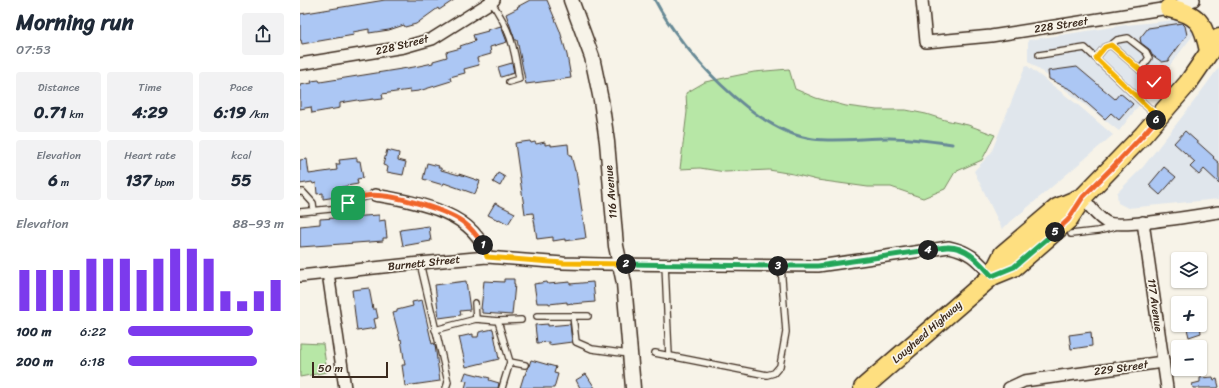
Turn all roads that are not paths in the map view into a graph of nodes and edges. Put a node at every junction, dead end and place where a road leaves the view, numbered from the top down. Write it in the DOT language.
graph roads {
  1 [pos="571,0"];
  2 [pos="922,0"];
  3 [pos="1194,0"];
  4 [pos="491,1"];
  5 [pos="1169,4"];
  6 [pos="1214,44"];
  7 [pos="1111,45"];
  8 [pos="1039,55"];
  9 [pos="1096,58"];
  10 [pos="300,64"];
  11 [pos="1140,70"];
  12 [pos="509,82"];
  13 [pos="1154,82"];
  14 [pos="1158,117"];
  15 [pos="300,192"];
  16 [pos="375,195"];
  17 [pos="1083,197"];
  18 [pos="314,211"];
  19 [pos="300,212"];
  20 [pos="1219,212"];
  21 [pos="1143,222"];
  22 [pos="1123,224"];
  23 [pos="1071,234"];
  24 [pos="487,257"];
  25 [pos="420,263"];
  26 [pos="619,264"];
  27 [pos="665,264"];
  28 [pos="781,266"];
  29 [pos="328,274"];
  30 [pos="300,276"];
  31 [pos="992,276"];
  32 [pos="475,303"];
  33 [pos="537,316"];
  34 [pos="573,316"];
  35 [pos="588,316"];
  36 [pos="476,319"];
  37 [pos="521,320"];
  38 [pos="498,321"];
  39 [pos="435,330"];
  40 [pos="655,353"];
  41 [pos="629,354"];
  42 [pos="669,356"];
  43 [pos="510,362"];
  44 [pos="1163,362"];
  45 [pos="525,365"];
  46 [pos="345,388"];
  47 [pos="446,388"];
  48 [pos="502,388"];
  49 [pos="633,388"];
  50 [pos="863,388"];
  51 [pos="1008,388"];
  52 [pos="1167,388"];
  1 -- 26 [label="street, 116 Avenue"];
  2 -- 5 [label="street, 228 Street"];
  3 -- 5 [label="street, 228 Street"];
  4 -- 10 [label="street, 228 Street"];
  4 -- 12 [label="lane"];
  5 -- 6 [label="main road"];
  6 -- 14 [label="main road, Lougheed Highway"];
  7 -- 9 [label="lane"];
  7 -- 11 [label="lane"];
  7 -- 11 [label="lane"];
  8 -- 9 [label="lane"];
  9 -- 14 [label="lane"];
  11 -- 13 [label="lane"];
  14 -- 17 [label="main road, Lougheed Highway"];
  15 -- 18 [label="lane"];
  16 -- 18 [label="lane"];
  16 -- 24 [label="street"];
  17 -- 22 [label="street"];
  17 -- 31 [label="main road, Lougheed Highway"];
  18 -- 19 [label="lane"];
  20 -- 21 [label="street"];
  21 -- 22 [label="street"];
  21 -- 44 [label="street, 117 Avenue"];
  22 -- 23 [label="lane"];
  24 -- 25 [label="street, Burnett Street"];
  24 -- 26 [label="street, Burnett Street"];
  25 -- 29 [label="street, Burnett Street"];
  25 -- 39 [label="lane"];
  26 -- 27 [label="street, Burnett Street"];
  26 -- 41 [label="street, 116 Avenue"];
  27 -- 28 [label="street, Burnett Street"];
  27 -- 42 [label="lane"];
  28 -- 31 [label="street, Burnett Street"];
  28 -- 42 [label="lane"];
  29 -- 30 [label="street, Burnett Street"];
  29 -- 46 [label="street"];
  31 -- 50 [label="main road, Lougheed Highway"];
  32 -- 36 [label="lane"];
  33 -- 34 [label="lane"];
  34 -- 35 [label="lane"];
  34 -- 41 [label="lane"];
  36 -- 38 [label="lane"];
  36 -- 39 [label="lane"];
  37 -- 38 [label="lane"];
  38 -- 43 [label="lane"];
  39 -- 47 [label="lane"];
  40 -- 42 [label="lane"];
  41 -- 49 [label="street, 116 Avenue"];
  43 -- 45 [label="lane"];
  43 -- 48 [label="lane"];
  44 -- 51 [label="street, 229 Street"];
  44 -- 52 [label="street, 117 Avenue"];
}
